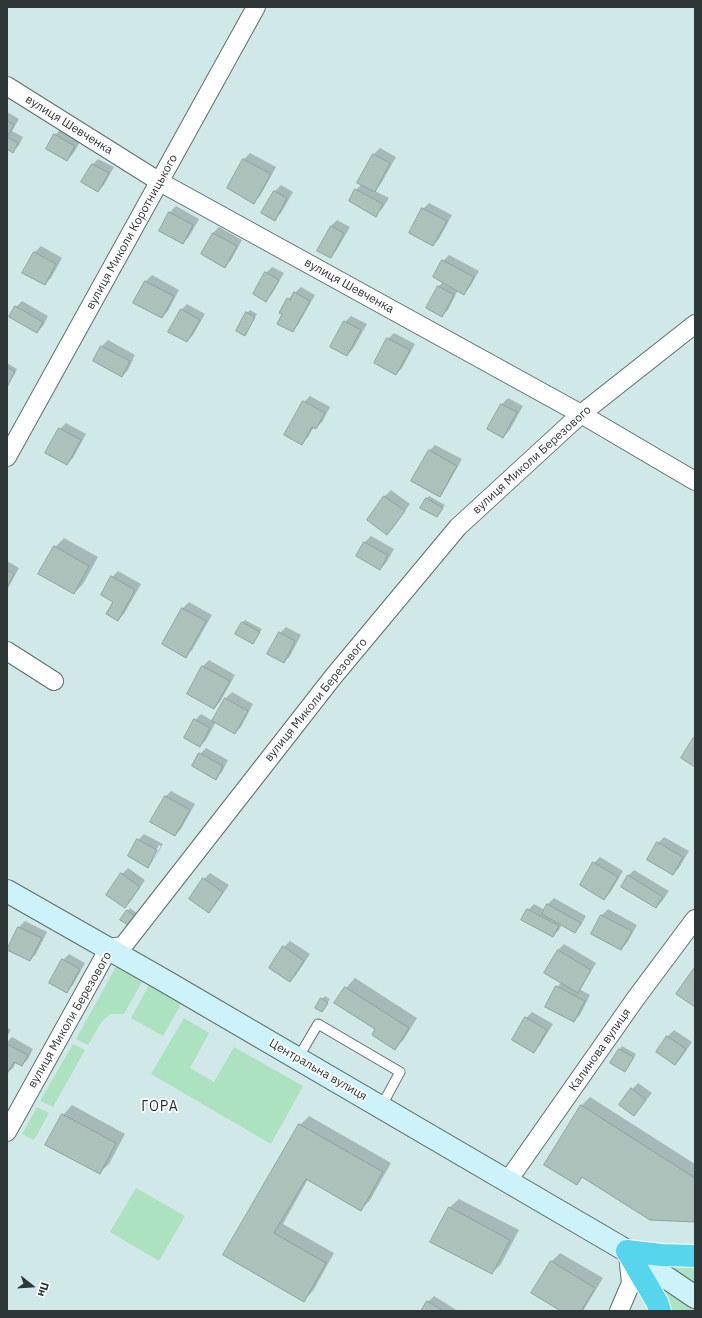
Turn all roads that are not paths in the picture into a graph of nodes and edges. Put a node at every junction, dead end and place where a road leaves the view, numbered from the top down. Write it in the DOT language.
graph roads {
  1 [pos="256,7"];
  2 [pos="7,86"];
  3 [pos="160,182"];
  4 [pos="695,324"];
  5 [pos="581,414"];
  6 [pos="7,456"];
  7 [pos="695,481"];
  8 [pos="7,651"];
  9 [pos="54,681"];
  10 [pos="7,891"];
  11 [pos="695,919"];
  12 [pos="109,948"];
  13 [pos="298,1058"];
  14 [pos="381,1107"];
  15 [pos="7,1132"];
  16 [pos="507,1182"];
  17 [pos="627,1251"];
  18 [pos="695,1256"];
  19 [pos="695,1297"];
  20 [pos="619,1311"];
  21 [pos="660,1311"];
  1 -- 3 [label="street, вулиця Миколи Коротницького"];
  2 -- 3 [label="street, вулиця Шевченка"];
  3 -- 5 [label="street, вулиця Шевченка"];
  3 -- 6 [label="street, вулиця Миколи Коротницького"];
  4 -- 5 [label="street, вулиця Миколи Березового"];
  5 -- 7 [label="street, вулиця Шевченка"];
  5 -- 12 [label="street, вулиця Миколи Березового"];
  8 -- 9 [label="street"];
  10 -- 12 [label="main road, Центральна вулиця"];
  11 -- 16 [label="street, Калинова вулиця"];
  12 -- 13 [label="main road, Центральна вулиця"];
  12 -- 15 [label="street, вулиця Миколи Березового"];
  13 -- 14 [label="main road, Центральна вулиця"];
  13 -- 14 [label="lane"];
  14 -- 16 [label="main road, Центральна вулиця"];
  16 -- 17 [label="main road, Центральна вулиця"];
  17 -- 18 [label="highway"];
  17 -- 19 [label="main road, Центральна вулиця"];
  17 -- 20 [label="street"];
  17 -- 21 [label="highway"];
}
